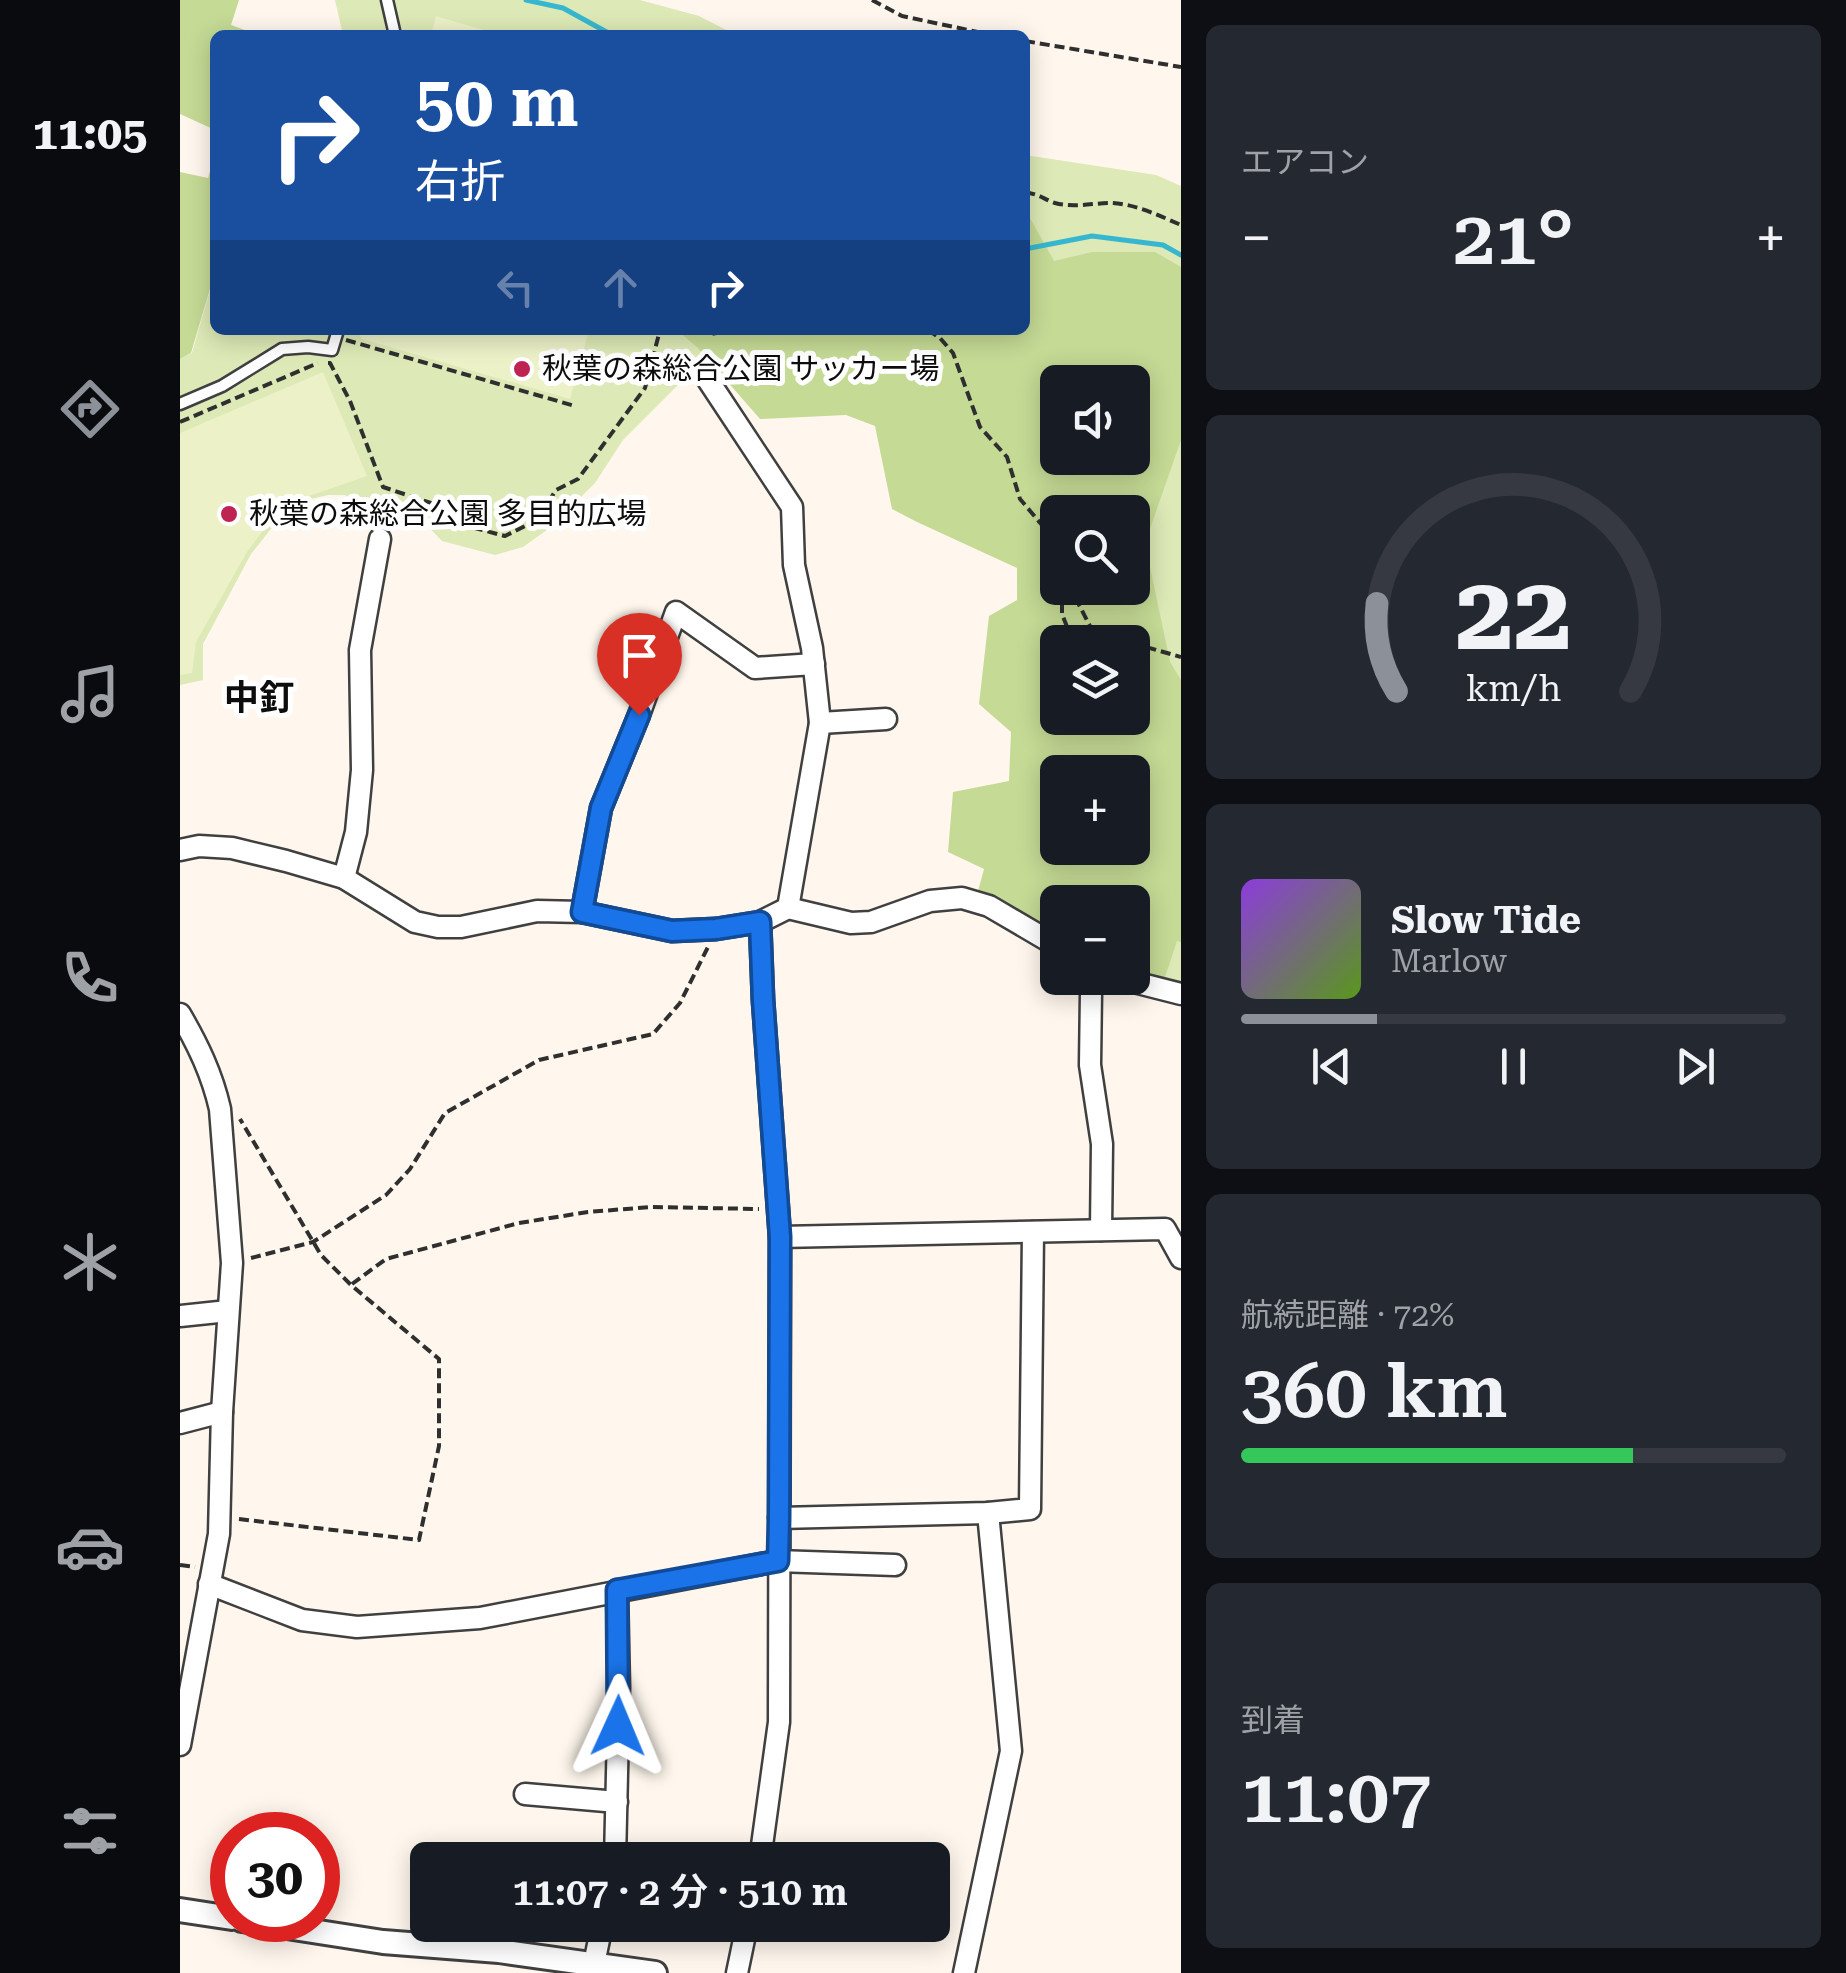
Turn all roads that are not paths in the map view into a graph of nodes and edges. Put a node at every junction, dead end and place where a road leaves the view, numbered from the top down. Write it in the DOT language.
graph roads {
  1 [pos="386,0"];
  2 [pos="394,30"];
  3 [pos="342,335"];
  4 [pos="708,380"];
  5 [pos="180,404"];
  6 [pos="380,539"];
  7 [pos="814,664"];
  8 [pos="886,720"];
  9 [pos="820,723"];
  10 [pos="180,850"];
  11 [pos="344,878"];
  12 [pos="788,908"];
  13 [pos="582,912"];
  14 [pos="760,922"];
  15 [pos="1040,936"];
  16 [pos="1150,986"];
  17 [pos="1181,994"];
  18 [pos="1091,995"];
  19 [pos="180,1014"];
  20 [pos="1101,1230"];
  21 [pos="1033,1232"];
  22 [pos="780,1237"];
  23 [pos="1181,1258"];
  24 [pos="228,1311"];
  25 [pos="180,1316"];
  26 [pos="222,1412"];
  27 [pos="180,1423"];
  28 [pos="988,1513"];
  29 [pos="779,1518"];
  30 [pos="778,1561"];
  31 [pos="895,1565"];
  32 [pos="209,1584"];
  33 [pos="617,1590"];
  34 [pos="180,1745"];
  35 [pos="525,1794"];
  36 [pos="617,1802"];
  37 [pos="616,1842"];
  38 [pos="762,1842"];
  39 [pos="180,1910"];
  40 [pos="210,1915"];
  41 [pos="340,1935"];
  42 [pos="599,1942"];
  43 [pos="744,1942"];
  44 [pos="594,1964"];
  45 [pos="655,1973"];
  46 [pos="737,1973"];
  47 [pos="964,1973"];
  1 -- 2 [label="lane"];
  3 -- 5 [label="lane"];
  4 -- 7 [label="street"];
  6 -- 11 [label="street"];
  7 -- 9 [label="street"];
  7 -- 13 [label="street"];
  8 -- 9 [label="street"];
  9 -- 12 [label="street"];
  10 -- 11 [label="street"];
  11 -- 13 [label="street"];
  12 -- 14 [label="street"];
  12 -- 15 [label="street"];
  13 -- 14 [label="street"];
  14 -- 22 [label="street"];
  16 -- 17 [label="street"];
  18 -- 20 [label="street"];
  19 -- 24 [label="street"];
  20 -- 21 [label="street"];
  20 -- 23 [label="street"];
  21 -- 22 [label="street"];
  21 -- 28 [label="street"];
  22 -- 29 [label="street"];
  24 -- 25 [label="street"];
  24 -- 26 [label="street"];
  26 -- 27 [label="street"];
  26 -- 32 [label="street"];
  28 -- 29 [label="street"];
  28 -- 47 [label="street"];
  29 -- 30 [label="street"];
  30 -- 31 [label="street"];
  30 -- 33 [label="street"];
  30 -- 38 [label="street"];
  32 -- 33 [label="street"];
  32 -- 34 [label="street"];
  33 -- 36 [label="street"];
  35 -- 36 [label="street"];
  36 -- 37 [label="street"];
  39 -- 40 [label="street"];
  41 -- 44 [label="street"];
  42 -- 44 [label="street"];
  43 -- 46 [label="street"];
  44 -- 45 [label="street"];
}
